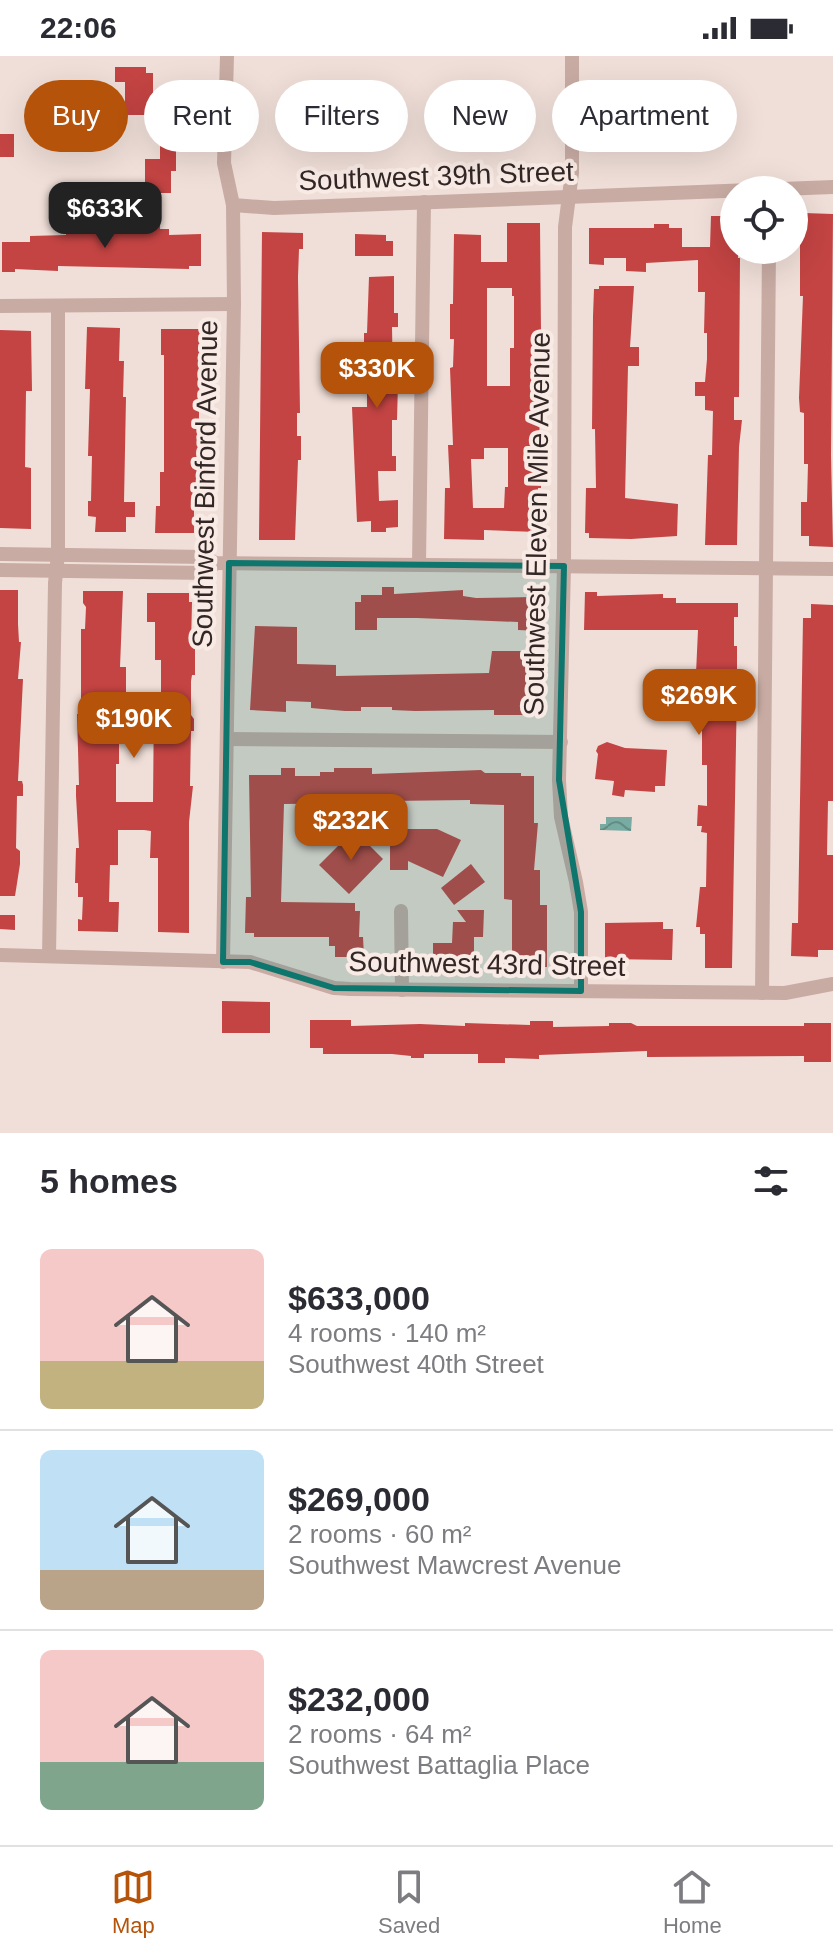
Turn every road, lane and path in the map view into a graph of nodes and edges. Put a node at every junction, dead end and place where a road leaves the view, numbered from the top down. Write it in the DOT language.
graph roads {
  1 [pos="227,56"];
  2 [pos="572,56"];
  3 [pos="833,187"];
  4 [pos="808,188"];
  5 [pos="720,191"];
  6 [pos="567,197"];
  7 [pos="424,202"];
  8 [pos="233,205"];
  9 [pos="769,264"];
  10 [pos="234,304"];
  11 [pos="0,306"];
  12 [pos="58,306"];
  13 [pos="0,554"];
  14 [pos="58,554"];
  15 [pos="222,563"];
  16 [pos="419,564"];
  17 [pos="564,566"];
  18 [pos="768,568"];
  19 [pos="833,569"];
  20 [pos="0,570"];
  21 [pos="56,571"];
  22 [pos="227,739"];
  23 [pos="561,742"];
  24 [pos="401,911"];
  25 [pos="0,955"];
  26 [pos="49,956"];
  27 [pos="223,962"];
  28 [pos="833,984"];
  29 [pos="402,990"];
  30 [pos="581,991"];
  31 [pos="762,993"];
  1 -- 8 [label="street, Southwest Binford Avenue"];
  2 -- 6 [label="street, Southwest Eleven Mile Avenue"];
  3 -- 4 [label="street, Southwest 39th Street"];
  5 -- 6 [label="street, Southwest 39th Street"];
  6 -- 7 [label="street, Southwest 39th Street"];
  6 -- 17 [label="street, Southwest Eleven Mile Avenue"];
  7 -- 8 [label="street, Southwest 39th Street"];
  7 -- 16 [label="street"];
  8 -- 10 [label="street, Southwest Binford Avenue"];
  9 -- 18 [label="street"];
  10 -- 12 [label="street"];
  10 -- 15 [label="street, Southwest Binford Avenue"];
  11 -- 12 [label="street"];
  12 -- 14 [label="street"];
  13 -- 14 [label="street"];
  14 -- 15 [label="street"];
  14 -- 21 [label="street"];
  15 -- 16 [label="street"];
  15 -- 21 [label="street"];
  15 -- 22 [label="street, Southwest Binford Avenue"];
  16 -- 17 [label="street"];
  17 -- 18 [label="street"];
  17 -- 23 [label="street, Southwest Eleven Mile Avenue"];
  18 -- 19 [label="street"];
  18 -- 31 [label="street"];
  20 -- 21 [label="street"];
  21 -- 26 [label="street"];
  22 -- 23 [label="street"];
  22 -- 27 [label="street, Southwest Binford Avenue"];
  23 -- 30 [label="street, Southwest Eleven Mile Avenue"];
  24 -- 29 [label="street"];
  25 -- 26 [label="street, Southwest 43rd Street"];
  26 -- 27 [label="street, Southwest 43rd Street"];
  27 -- 29 [label="street, Southwest 43rd Street"];
  28 -- 31 [label="street, Southwest 43rd Street"];
  29 -- 30 [label="street, Southwest 43rd Street"];
  30 -- 31 [label="street, Southwest 43rd Street"];
}
